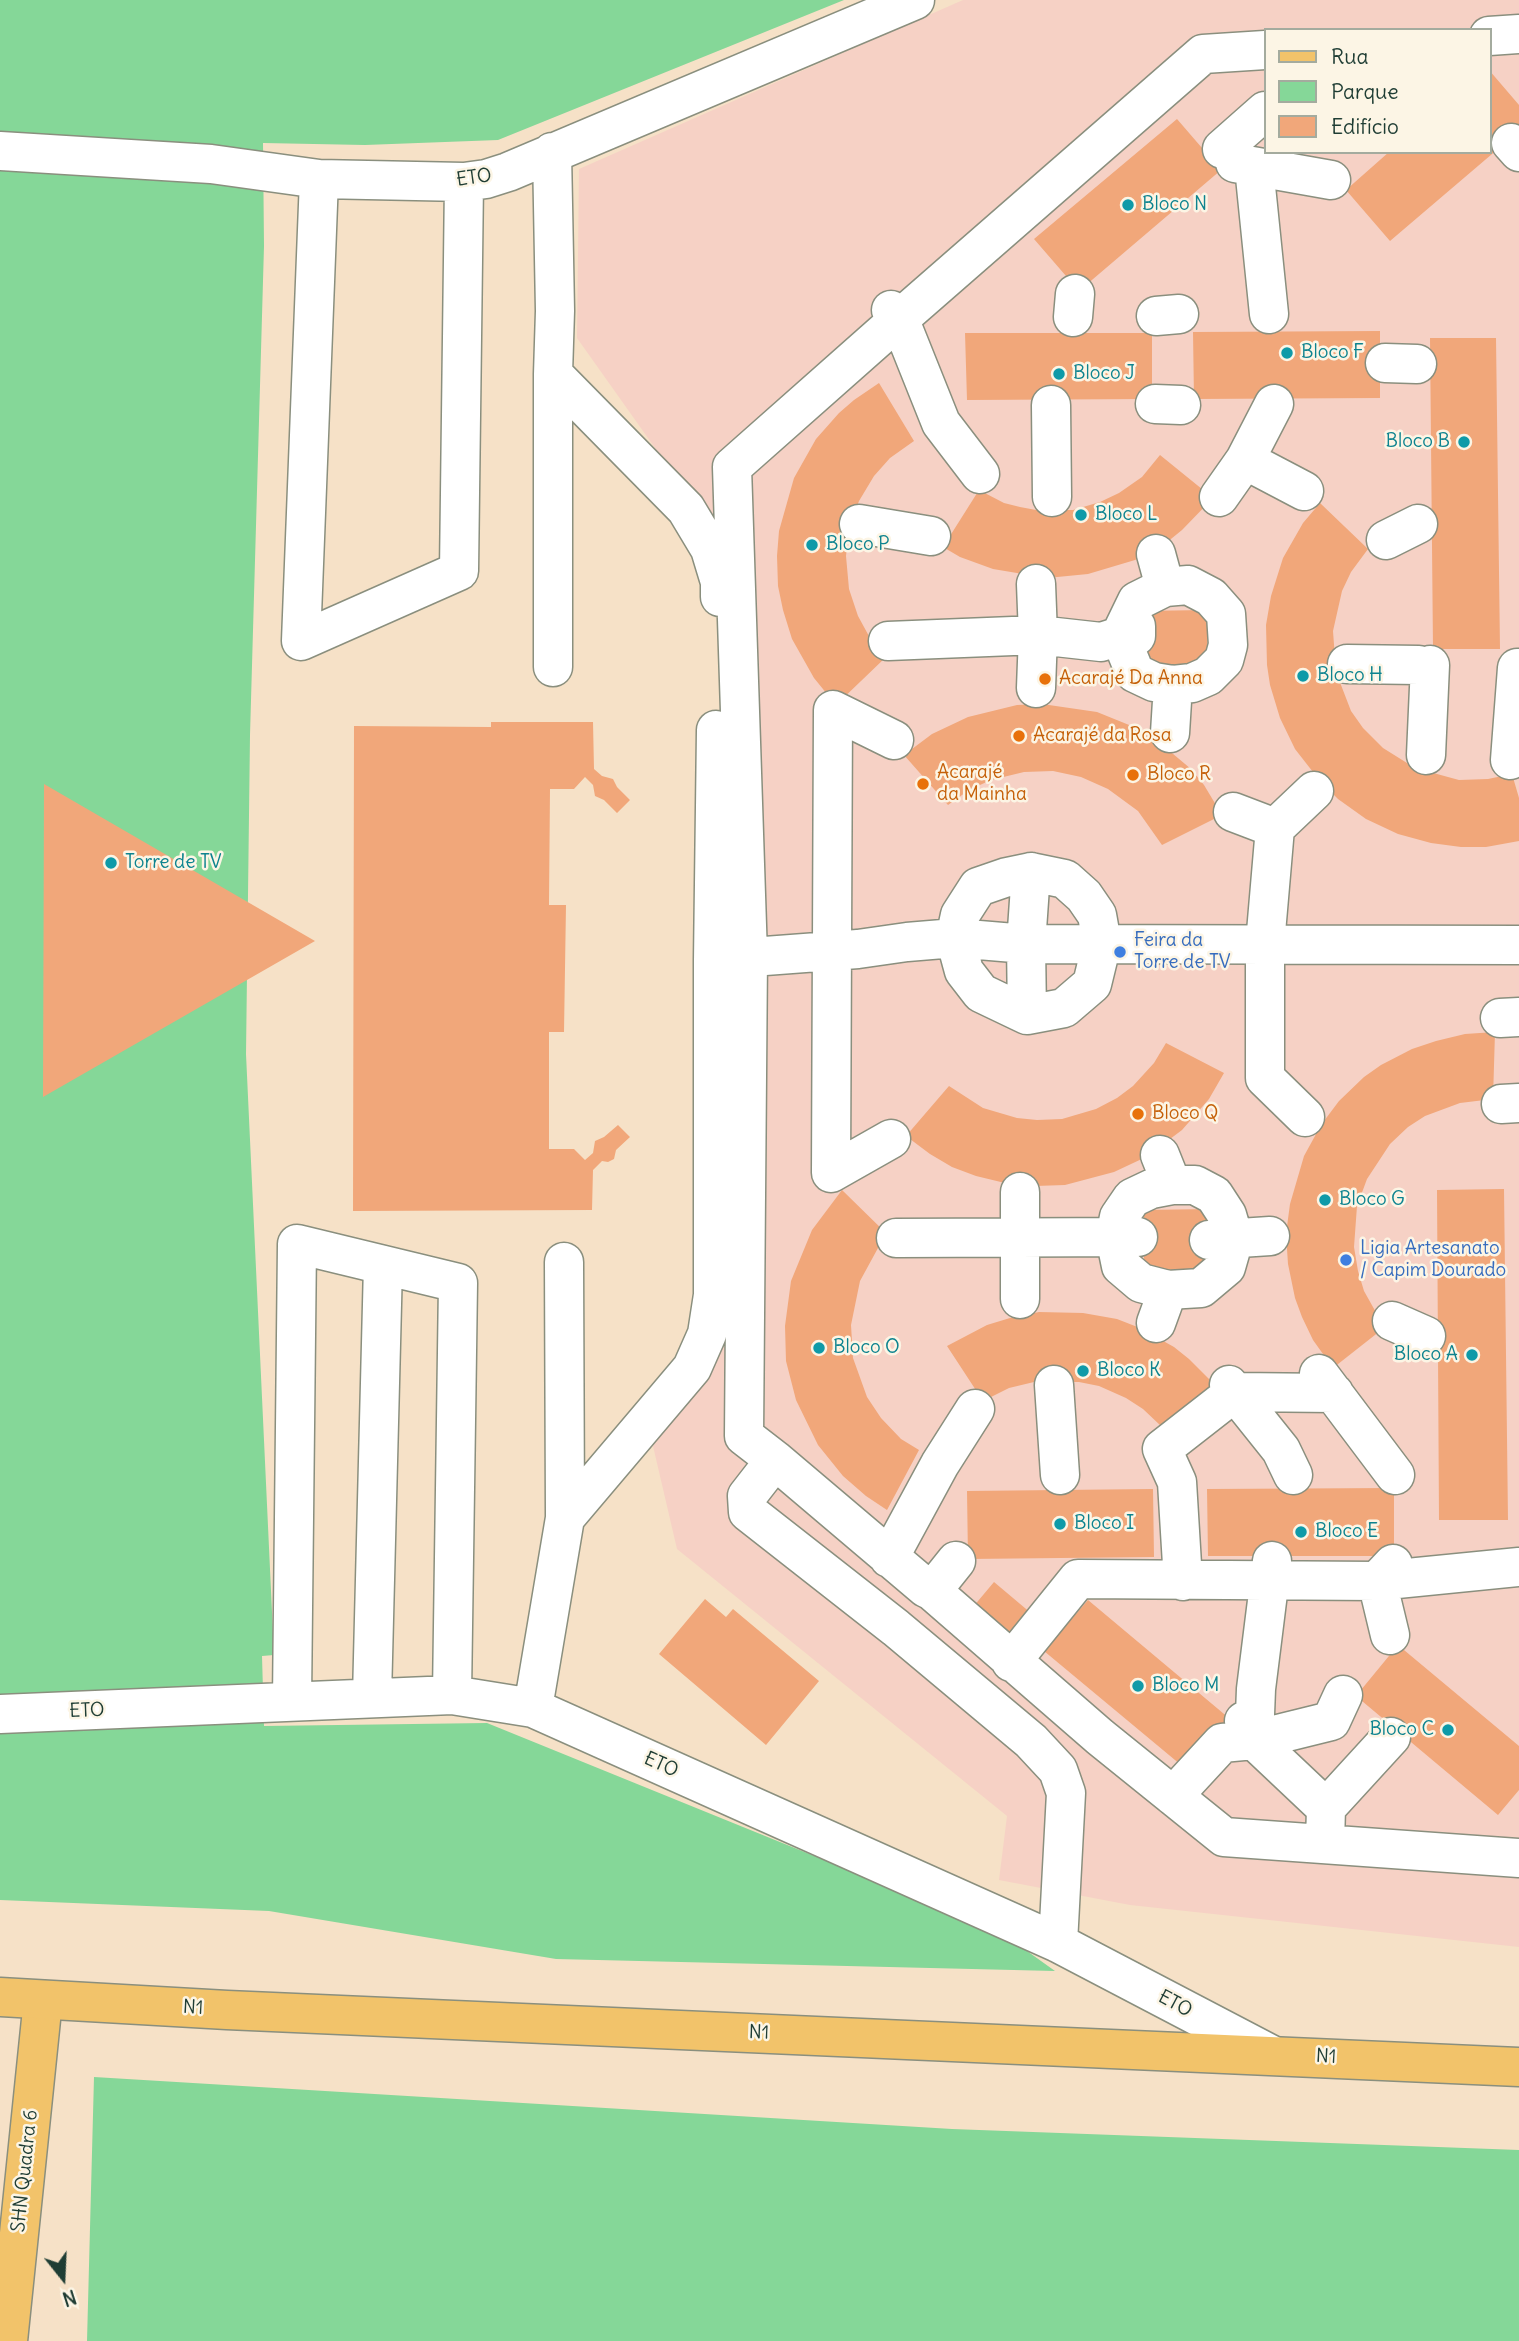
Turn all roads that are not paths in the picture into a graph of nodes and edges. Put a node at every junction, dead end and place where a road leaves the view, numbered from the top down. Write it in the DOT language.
graph roads {
  1 [pos="915,0"];
  2 [pos="1519,34"];
  3 [pos="1491,36"];
  4 [pos="1264,50"];
  5 [pos="1264,113"];
  6 [pos="0,151"];
  7 [pos="552,152"];
  8 [pos="1237,160"];
  9 [pos="319,179"];
  10 [pos="1331,180"];
  11 [pos="464,182"];
  12 [pos="895,314"];
  13 [pos="1269,314"];
  14 [pos="553,374"];
  15 [pos="1274,404"];
  16 [pos="1051,405"];
  17 [pos="1245,460"];
  18 [pos="980,474"];
  19 [pos="1304,491"];
  20 [pos="1052,497"];
  21 [pos="1219,497"];
  22 [pos="859,524"];
  23 [pos="930,536"];
  24 [pos="1036,584"];
  25 [pos="1146,598"];
  26 [pos="1038,635"];
  27 [pos="888,641"];
  28 [pos="1347,664"];
  29 [pos="553,667"];
  30 [pos="1517,668"];
  31 [pos="1173,685"];
  32 [pos="1036,688"];
  33 [pos="1170,733"];
  34 [pos="894,740"];
  35 [pos="1426,755"];
  36 [pos="1510,760"];
  37 [pos="1314,791"];
  38 [pos="1233,812"];
  39 [pos="1275,828"];
  40 [pos="1031,872"];
  41 [pos="955,938"];
  42 [pos="1102,943"];
  43 [pos="1026,944"];
  44 [pos="1265,944"];
  45 [pos="1519,945"];
  46 [pos="830,950"];
  47 [pos="730,958"];
  48 [pos="1027,1015"];
  49 [pos="1305,1116"];
  50 [pos="891,1139"];
  51 [pos="1020,1192"];
  52 [pos="1020,1237"];
  53 [pos="1127,1237"];
  54 [pos="896,1238"];
  55 [pos="564,1262"];
  56 [pos="383,1265"];
  57 [pos="1020,1299"];
  58 [pos="1392,1321"];
  59 [pos="1426,1336"];
  60 [pos="1054,1385"];
  61 [pos="1233,1389"];
  62 [pos="975,1409"];
  63 [pos="775,1460"];
  64 [pos="1060,1475"];
  65 [pos="1293,1475"];
  66 [pos="1395,1475"];
  67 [pos="565,1518"];
  68 [pos="889,1558"];
  69 [pos="956,1561"];
  70 [pos="1180,1567"];
  71 [pos="1519,1567"];
  72 [pos="1271,1571"];
  73 [pos="1386,1571"];
  74 [pos="929,1590"];
  75 [pos="896,1628"];
  76 [pos="1390,1635"];
  77 [pos="1011,1662"];
  78 [pos="452,1695"];
  79 [pos="1343,1695"];
  80 [pos="372,1698"];
  81 [pos="292,1700"];
  82 [pos="533,1708"];
  83 [pos="0,1714"];
  84 [pos="1246,1726"];
  85 [pos="1391,1737"];
  86 [pos="1184,1782"];
  87 [pos="1325,1826"];
  88 [pos="1519,1858"];
  89 [pos="1058,1943"];
  90 [pos="0,1997"];
  91 [pos="43,2000"];
  92 [pos="1270,2054"];
  93 [pos="1519,2067"];
  94 [pos="5,2325"];
  1 -- 7 [label="street, ETO"];
  2 -- 3 [label="street"];
  4 -- 12 [label="street"];
  5 -- 8 [label="street"];
  6 -- 9 [label="street, ETO"];
  7 -- 11 [label="street, ETO"];
  7 -- 14 [label="street"];
  8 -- 10 [label="street"];
  8 -- 13 [label="street"];
  9 -- 11 [label="street, ETO"];
  9 -- 11 [label="street"];
  12 -- 18 [label="street"];
  12 -- 47 [label="street"];
  14 -- 29 [label="street"];
  14 -- 47 [label="street"];
  15 -- 17 [label="street"];
  16 -- 20 [label="street"];
  17 -- 19 [label="street"];
  17 -- 21 [label="street"];
  22 -- 23 [label="street"];
  24 -- 26 [label="street"];
  25 -- 26 [label="street"];
  25 -- 31 [label="street"];
  25 -- 31 [label="street"];
  26 -- 27 [label="street"];
  26 -- 32 [label="street"];
  28 -- 35 [label="street"];
  30 -- 36 [label="street"];
  31 -- 33 [label="street"];
  34 -- 46 [label="street"];
  37 -- 39 [label="street"];
  38 -- 39 [label="street"];
  39 -- 44 [label="street"];
  40 -- 41 [label="street"];
  40 -- 42 [label="street"];
  40 -- 43 [label="street"];
  41 -- 43 [label="street"];
  41 -- 46 [label="street"];
  41 -- 48 [label="street"];
  42 -- 43 [label="street"];
  42 -- 44 [label="street"];
  42 -- 48 [label="street"];
  43 -- 48 [label="street"];
  44 -- 45 [label="street"];
  44 -- 49 [label="street"];
  46 -- 47 [label="street"];
  46 -- 50 [label="street"];
  47 -- 63 [label="street"];
  47 -- 67 [label="street"];
  51 -- 52 [label="street"];
  52 -- 53 [label="street"];
  52 -- 54 [label="street"];
  52 -- 57 [label="street"];
  53 -- 53 [label="street"];
  55 -- 67 [label="street"];
  56 -- 78 [label="street"];
  56 -- 80 [label="street"];
  56 -- 81 [label="street"];
  58 -- 59 [label="street"];
  60 -- 64 [label="street"];
  61 -- 65 [label="street"];
  61 -- 66 [label="street"];
  61 -- 70 [label="street"];
  62 -- 68 [label="street"];
  63 -- 68 [label="street"];
  63 -- 75 [label="street"];
  67 -- 82 [label="street"];
  68 -- 74 [label="street"];
  69 -- 74 [label="street"];
  70 -- 72 [label="street"];
  70 -- 77 [label="street"];
  71 -- 73 [label="street"];
  72 -- 73 [label="street"];
  72 -- 84 [label="street"];
  73 -- 76 [label="street"];
  74 -- 75 [label="street"];
  74 -- 77 [label="street"];
  75 -- 89 [label="street"];
  77 -- 86 [label="street"];
  78 -- 80 [label="street, ETO"];
  78 -- 82 [label="street, ETO"];
  79 -- 84 [label="street"];
  80 -- 81 [label="street, ETO"];
  81 -- 83 [label="street, ETO"];
  82 -- 89 [label="street, ETO"];
  84 -- 86 [label="street"];
  84 -- 87 [label="street"];
  85 -- 87 [label="street"];
  86 -- 87 [label="street"];
  87 -- 88 [label="street"];
  89 -- 92 [label="street, ETO"];
  90 -- 91 [label="main road, N1"];
  91 -- 92 [label="main road, N1"];
  91 -- 94 [label="main road, SHN Quadra 6"];
  92 -- 93 [label="main road, N1"];
}
